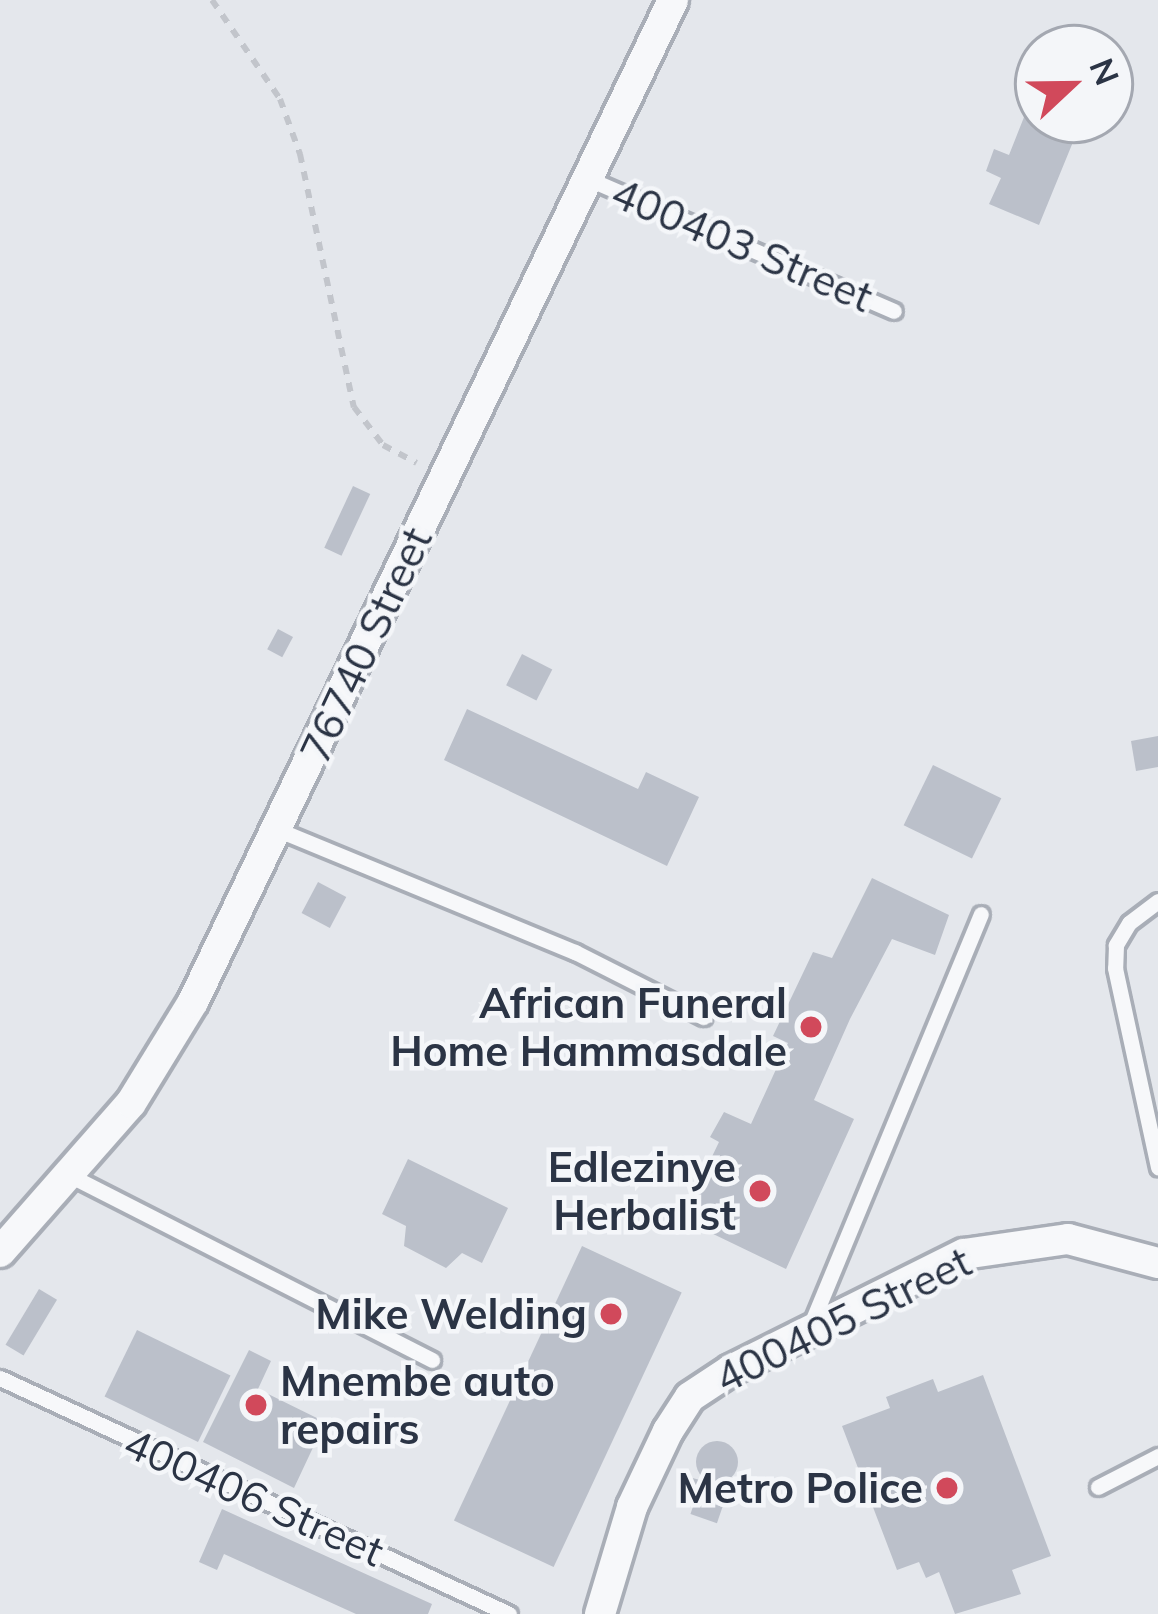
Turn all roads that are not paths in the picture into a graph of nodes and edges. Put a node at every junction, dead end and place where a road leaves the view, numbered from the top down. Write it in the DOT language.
graph roads {
  1 [pos="673,0"];
  2 [pos="590,179"];
  3 [pos="894,311"];
  4 [pos="281,831"];
  5 [pos="1158,901"];
  6 [pos="981,914"];
  7 [pos="703,1017"];
  8 [pos="1158,1167"];
  9 [pos="73,1177"];
  10 [pos="0,1252"];
  11 [pos="1158,1263"];
  12 [pos="808,1331"];
  13 [pos="432,1360"];
  14 [pos="0,1378"];
  15 [pos="1158,1456"];
  16 [pos="1098,1487"];
  17 [pos="509,1614"];
  18 [pos="600,1614"];
  1 -- 2 [label="street, 76740 Street"];
  2 -- 3 [label="lane, 400403 Street"];
  2 -- 4 [label="street, 76740 Street"];
  4 -- 7 [label="lane"];
  4 -- 9 [label="street, 76740 Street"];
  5 -- 8 [label="lane"];
  6 -- 12 [label="lane"];
  9 -- 10 [label="street, 76740 Street"];
  9 -- 13 [label="lane"];
  11 -- 12 [label="street, 400405 Street"];
  12 -- 18 [label="street, 400405 Street"];
  14 -- 17 [label="lane, 400406 Street"];
  15 -- 16 [label="lane"];
}
